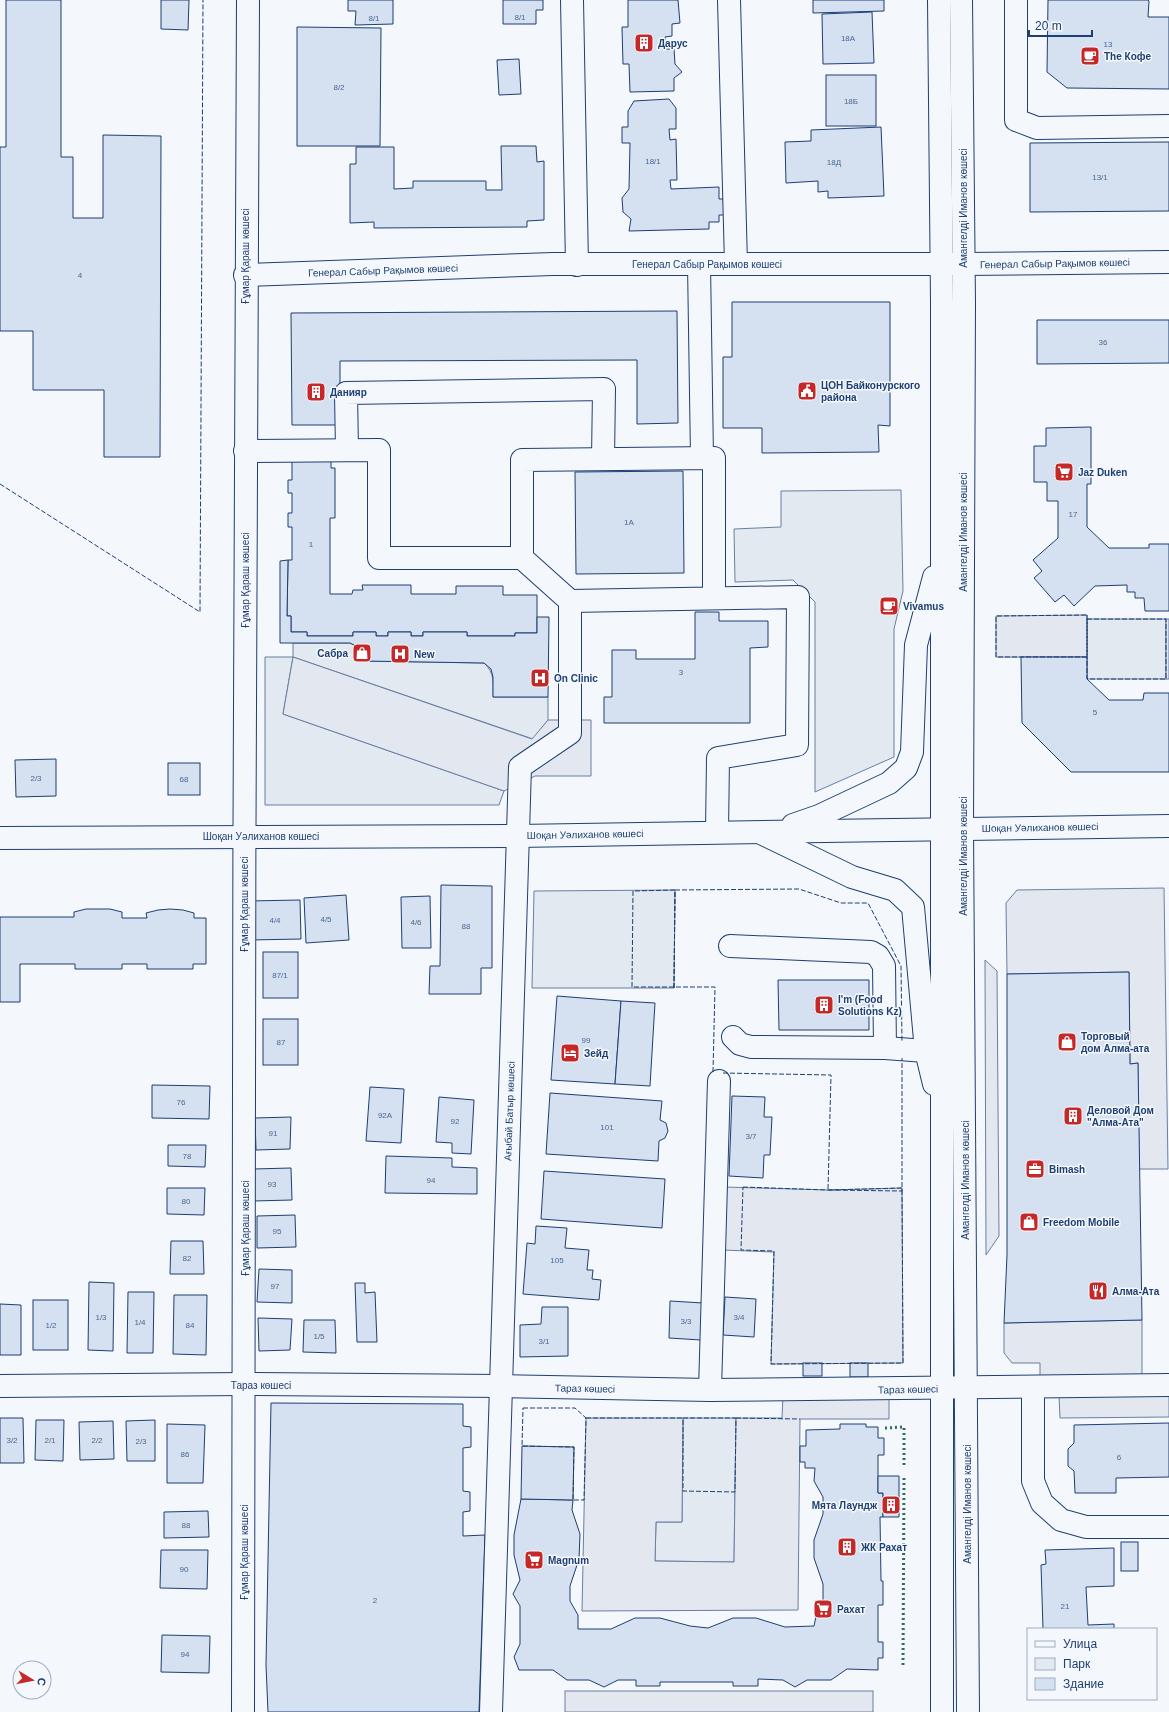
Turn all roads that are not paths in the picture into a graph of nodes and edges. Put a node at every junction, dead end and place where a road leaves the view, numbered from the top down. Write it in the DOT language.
graph roads {
  1 [pos="248,0"];
  2 [pos="572,0"];
  3 [pos="728,0"];
  4 [pos="939,0"];
  5 [pos="962,0"];
  6 [pos="1016,0"];
  7 [pos="1169,126"];
  8 [pos="1169,262"];
  9 [pos="577,264"];
  10 [pos="699,264"];
  11 [pos="736,264"];
  12 [pos="941,264"];
  13 [pos="964,264"];
  14 [pos="245,275"];
  15 [pos="347,450"];
  16 [pos="245,451"];
  17 [pos="702,458"];
  18 [pos="603,459"];
  19 [pos="941,551"];
  20 [pos="522,558"];
  21 [pos="714,598"];
  22 [pos="570,601"];
  23 [pos="1169,826"];
  24 [pos="941,828"];
  25 [pos="962,828"];
  26 [pos="756,831"];
  27 [pos="779,831"];
  28 [pos="716,832"];
  29 [pos="244,836"];
  30 [pos="517,836"];
  31 [pos="0,838"];
  32 [pos="730,946"];
  33 [pos="733,1037"];
  34 [pos="885,1048"];
  35 [pos="926,1051"];
  36 [pos="719,1081"];
  37 [pos="943,1116"];
  38 [pos="245,1384"];
  39 [pos="1169,1385"];
  40 [pos="0,1386"];
  41 [pos="501,1386"];
  42 [pos="1033,1387"];
  43 [pos="966,1388"];
  44 [pos="943,1389"];
  45 [pos="710,1390"];
  46 [pos="1169,1528"];
  47 [pos="243,1712"];
  48 [pos="491,1712"];
  49 [pos="942,1712"];
  50 [pos="968,1712"];
  1 -- 14 [label="main road, Ғұмар Қараш көшесі"];
  2 -- 9 [label="main road"];
  3 -- 11 [label="main road"];
  4 -- 12 [label="main road"];
  5 -- 13 [label="main road, Амангелді Иманов көшесі"];
  6 -- 7 [label="main road"];
  8 -- 13 [label="main road, Генерал Сабыр Рақымов көшесі"];
  9 -- 10 [label="main road, Генерал Сабыр Рақымов көшесі"];
  9 -- 14 [label="main road, Генерал Сабыр Рақымов көшесі"];
  10 -- 11 [label="main road, Генерал Сабыр Рақымов көшесі"];
  10 -- 17 [label="main road"];
  11 -- 12 [label="main road, Генерал Сабыр Рақымов көшесі"];
  12 -- 13 [label="main road, Генерал Сабыр Рақымов көшесі"];
  12 -- 19 [label="main road"];
  13 -- 25 [label="main road, Амангелді Иманов көшесі"];
  14 -- 16 [label="main road, Ғұмар Қараш көшесі"];
  15 -- 16 [label="main road"];
  15 -- 18 [label="main road"];
  15 -- 20 [label="main road"];
  16 -- 29 [label="main road, Ғұмар Қараш көшесі"];
  17 -- 18 [label="main road"];
  17 -- 21 [label="main road"];
  18 -- 20 [label="main road"];
  19 -- 24 [label="main road"];
  19 -- 27 [label="main road"];
  20 -- 22 [label="main road"];
  21 -- 22 [label="main road"];
  21 -- 28 [label="main road"];
  22 -- 30 [label="main road, Ағыбай Батыр көшесі"];
  23 -- 25 [label="main road, Шоқан Уәлиханов көшесі"];
  24 -- 25 [label="main road, Шоқан Уәлиханов көшесі"];
  24 -- 27 [label="main road, Шоқан Уәлиханов көшесі"];
  24 -- 37 [label="main road"];
  25 -- 43 [label="main road, Амангелді Иманов көшесі"];
  26 -- 27 [label="main road, Шоқан Уәлиханов көшесі"];
  26 -- 28 [label="main road, Шоқан Уәлиханов көшесі"];
  26 -- 35 [label="main road"];
  28 -- 30 [label="main road, Шоқан Уәлиханов көшесі"];
  29 -- 30 [label="main road, Шоқан Уәлиханов көшесі"];
  29 -- 31 [label="main road, Шоқан Уәлиханов көшесі"];
  29 -- 38 [label="main road, Ғұмар Қараш көшесі"];
  30 -- 41 [label="main road, Ағыбай Батыр көшесі"];
  32 -- 34 [label="main road"];
  33 -- 34 [label="main road"];
  34 -- 35 [label="main road"];
  35 -- 37 [label="main road"];
  36 -- 45 [label="main road"];
  37 -- 44 [label="main road"];
  38 -- 40 [label="main road, Тараз көшесі"];
  38 -- 41 [label="main road, Тараз көшесі"];
  38 -- 47 [label="main road, Ғұмар Қараш көшесі"];
  39 -- 42 [label="main road, Тараз көшесі"];
  41 -- 45 [label="main road, Тараз көшесі"];
  41 -- 48 [label="main road, Ағыбай Батыр көшесі"];
  42 -- 43 [label="main road, Тараз көшесі"];
  42 -- 46 [label="main road"];
  43 -- 44 [label="main road, Тараз көшесі"];
  43 -- 50 [label="main road, Амангелді Иманов көшесі"];
  44 -- 45 [label="main road, Тараз көшесі"];
  44 -- 49 [label="main road"];
}
